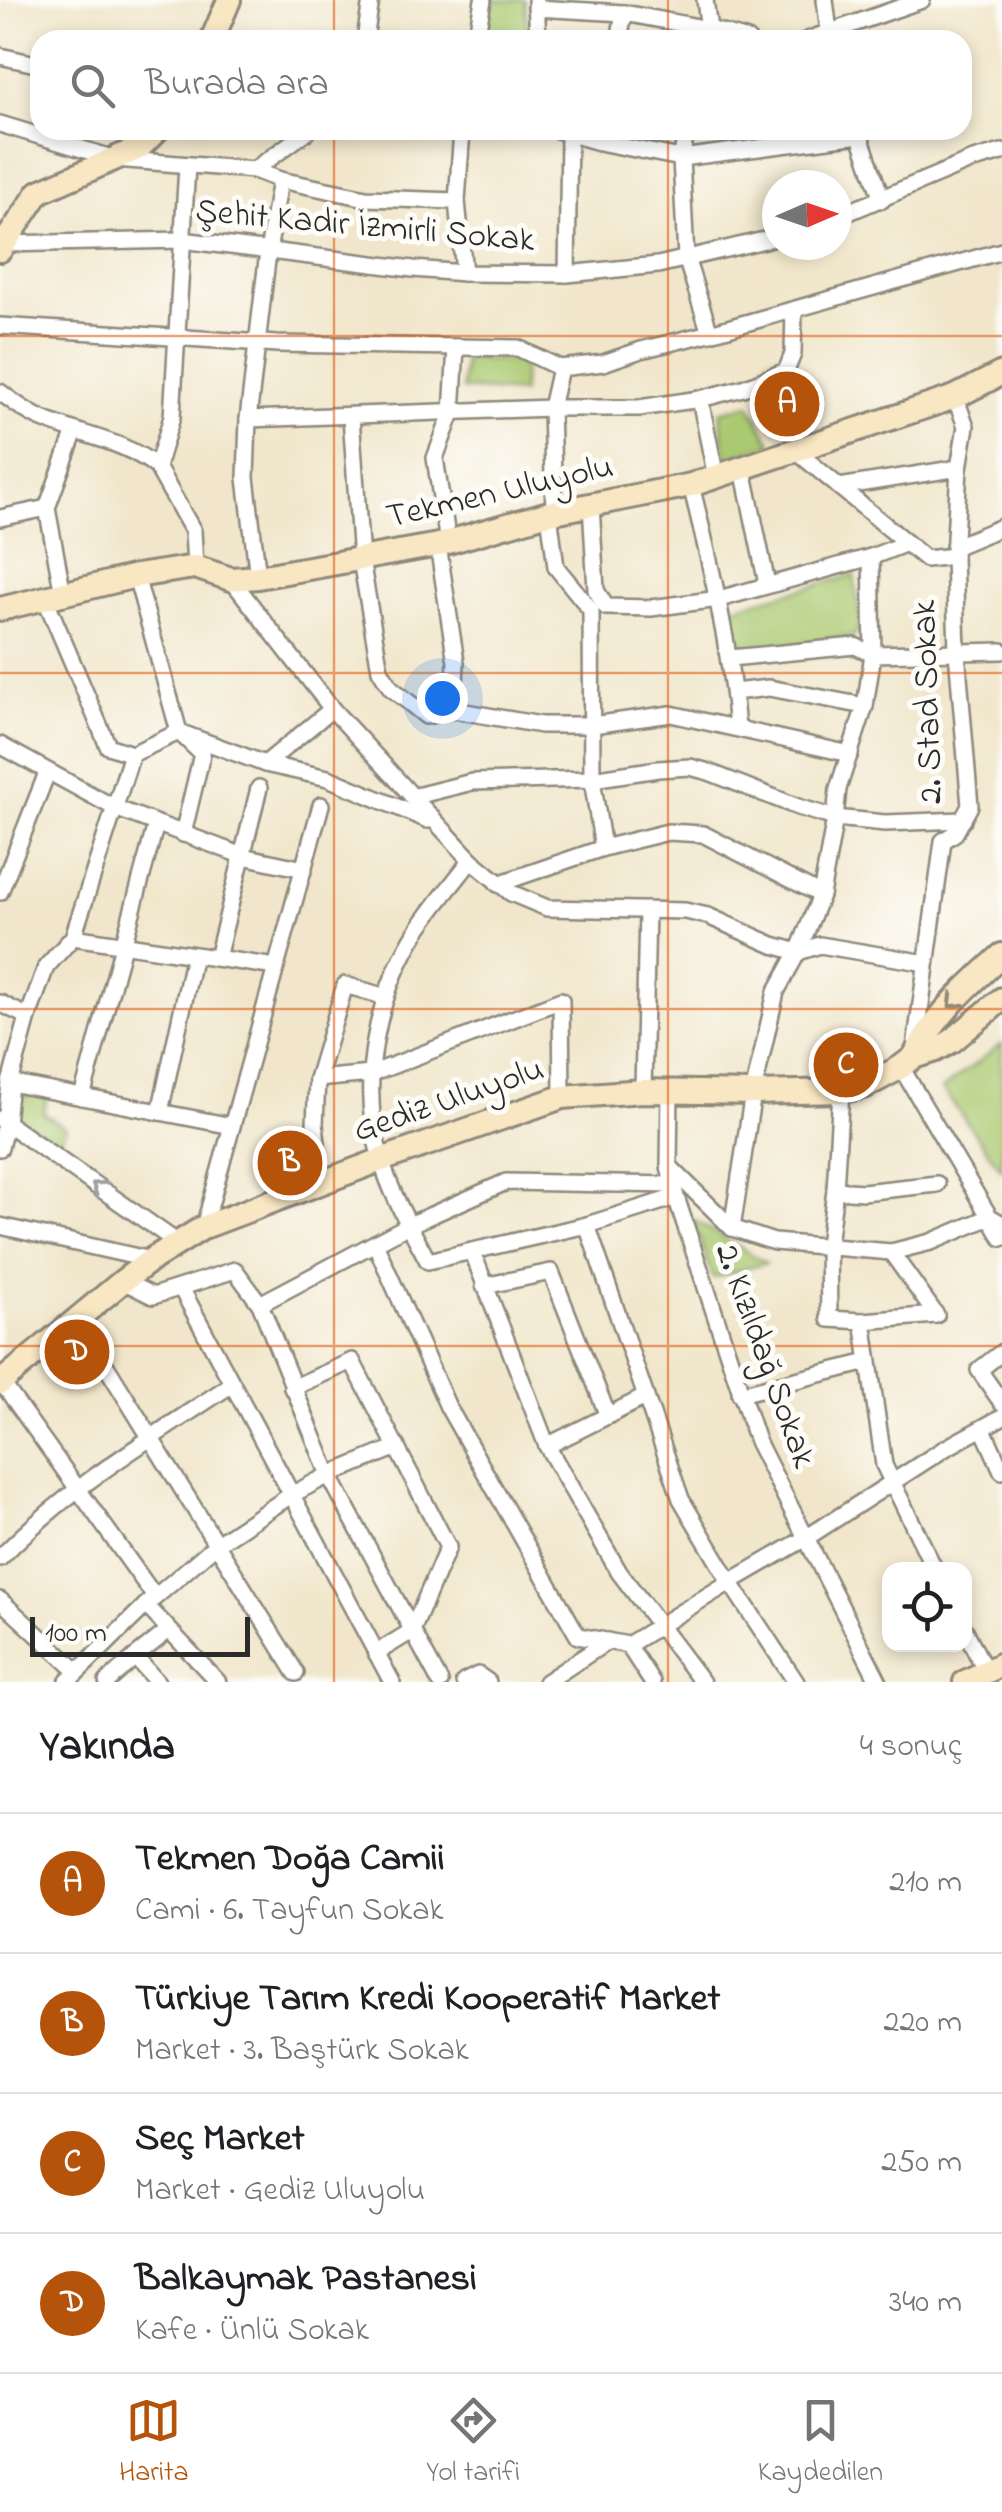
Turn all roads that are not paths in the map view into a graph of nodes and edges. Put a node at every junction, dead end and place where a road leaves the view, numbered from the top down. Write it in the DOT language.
graph roads {
  1 [pos="229,0"];
  2 [pos="371,0"];
  3 [pos="483,0"];
  4 [pos="704,0"];
  5 [pos="824,0"];
  6 [pos="922,0"];
  7 [pos="536,4"];
  8 [pos="624,13"];
  9 [pos="216,30"];
  10 [pos="366,30"];
  11 [pos="478,30"];
  12 [pos="537,30"];
  13 [pos="621,30"];
  14 [pos="691,30"];
  15 [pos="707,30"];
  16 [pos="828,30"];
  17 [pos="844,30"];
  18 [pos="0,56"];
  19 [pos="30,63"];
  20 [pos="0,124"];
  21 [pos="30,133"];
  22 [pos="53,140"];
  23 [pos="147,140"];
  24 [pos="295,140"];
  25 [pos="461,140"];
  26 [pos="563,140"];
  27 [pos="615,140"];
  28 [pos="685,140"];
  29 [pos="760,140"];
  30 [pos="806,140"];
  31 [pos="862,140"];
  32 [pos="760,147"];
  33 [pos="1002,152"];
  34 [pos="681,158"];
  35 [pos="115,159"];
  36 [pos="187,166"];
  37 [pos="254,170"];
  38 [pos="280,180"];
  39 [pos="882,200"];
  40 [pos="456,201"];
  41 [pos="852,211"];
  42 [pos="182,240"];
  43 [pos="762,241"];
  44 [pos="2,247"];
  45 [pos="1002,251"];
  46 [pos="268,252"];
  47 [pos="686,258"];
  48 [pos="464,273"];
  49 [pos="567,274"];
  50 [pos="794,310"];
  51 [pos="0,326"];
  52 [pos="710,334"];
  53 [pos="175,336"];
  54 [pos="257,342"];
  55 [pos="456,347"];
  56 [pos="560,368"];
  57 [pos="1002,374"];
  58 [pos="1,395"];
  59 [pos="955,397"];
  60 [pos="700,399"];
  61 [pos="551,408"];
  62 [pos="452,413"];
  63 [pos="351,416"];
  64 [pos="248,419"];
  65 [pos="75,430"];
  66 [pos="796,451"];
  67 [pos="157,467"];
  68 [pos="959,468"];
  69 [pos="743,469"];
  70 [pos="716,477"];
  71 [pos="691,486"];
  72 [pos="839,487"];
  73 [pos="592,505"];
  74 [pos="48,508"];
  75 [pos="552,513"];
  76 [pos="0,518"];
  77 [pos="1002,527"];
  78 [pos="907,543"];
  79 [pos="443,544"];
  80 [pos="954,551"];
  81 [pos="871,557"];
  82 [pos="361,560"];
  83 [pos="195,567"];
  84 [pos="136,576"];
  85 [pos="258,577"];
  86 [pos="231,578"];
  87 [pos="767,584"];
  88 [pos="54,596"];
  89 [pos="719,599"];
  90 [pos="0,609"];
  91 [pos="1002,651"];
  92 [pos="957,652"];
  93 [pos="873,654"];
  94 [pos="730,658"];
  95 [pos="734,692"];
  96 [pos="865,706"];
  97 [pos="332,710"];
  98 [pos="454,710"];
  99 [pos="592,725"];
  100 [pos="736,728"];
  101 [pos="178,732"];
  102 [pos="0,745"];
  103 [pos="132,754"];
  104 [pos="850,754"];
  105 [pos="265,764"];
  106 [pos="46,772"];
  107 [pos="592,779"];
  108 [pos="259,788"];
  109 [pos="412,797"];
  110 [pos="322,805"];
  111 [pos="115,808"];
  112 [pos="835,818"];
  113 [pos="963,820"];
  114 [pos="156,824"];
  115 [pos="436,824"];
  116 [pos="183,834"];
  117 [pos="603,848"];
  118 [pos="242,856"];
  119 [pos="471,860"];
  120 [pos="304,868"];
  121 [pos="498,884"];
  122 [pos="0,892"];
  123 [pos="820,895"];
  124 [pos="647,910"];
  125 [pos="73,937"];
  126 [pos="124,944"];
  127 [pos="798,952"];
  128 [pos="194,955"];
  129 [pos="1002,955"];
  130 [pos="217,958"];
  131 [pos="926,963"];
  132 [pos="276,967"];
  133 [pos="386,997"];
  134 [pos="1002,999"];
  135 [pos="0,1003"];
  136 [pos="28,1017"];
  137 [pos="908,1062"];
  138 [pos="371,1074"];
  139 [pos="318,1080"];
  140 [pos="10,1083"];
  141 [pos="670,1090"];
  142 [pos="842,1090"];
  143 [pos="642,1091"];
  144 [pos="753,1093"];
  145 [pos="82,1097"];
  146 [pos="562,1097"];
  147 [pos="160,1112"];
  148 [pos="3,1121"];
  149 [pos="232,1126"];
  150 [pos="0,1148"];
  151 [pos="381,1160"];
  152 [pos="669,1166"];
  153 [pos="321,1184"];
  154 [pos="937,1184"];
  155 [pos="835,1190"];
  156 [pos="674,1191"];
  157 [pos="996,1221"];
  158 [pos="409,1225"];
  159 [pos="587,1225"];
  160 [pos="0,1226"];
  161 [pos="204,1227"];
  162 [pos="732,1228"];
  163 [pos="1002,1238"];
  164 [pos="178,1242"];
  165 [pos="376,1243"];
  166 [pos="828,1245"];
  167 [pos="472,1250"];
  168 [pos="890,1252"];
  169 [pos="150,1260"];
  170 [pos="123,1281"];
  171 [pos="484,1286"];
  172 [pos="181,1288"];
  173 [pos="260,1304"];
  174 [pos="77,1319"];
  175 [pos="863,1322"];
  176 [pos="1002,1352"];
  177 [pos="868,1362"];
  178 [pos="0,1382"];
  179 [pos="232,1384"];
  180 [pos="292,1388"];
  181 [pos="740,1394"];
  182 [pos="645,1397"];
  183 [pos="1002,1403"];
  184 [pos="608,1416"];
  185 [pos="1002,1417"];
  186 [pos="983,1428"];
  187 [pos="151,1438"];
  188 [pos="548,1446"];
  189 [pos="398,1447"];
  190 [pos="1002,1471"];
  191 [pos="329,1475"];
  192 [pos="893,1484"];
  193 [pos="77,1488"];
  194 [pos="291,1495"];
  195 [pos="806,1538"];
  196 [pos="217,1544"];
  197 [pos="0,1558"];
  198 [pos="931,1562"];
  199 [pos="730,1582"];
  200 [pos="0,1600"];
  201 [pos="150,1601"];
  202 [pos="659,1627"];
  203 [pos="169,1630"];
  204 [pos="412,1631"];
  205 [pos="608,1642"];
  206 [pos="972,1642"];
  207 [pos="628,1646"];
  208 [pos="376,1652"];
  209 [pos="135,1657"];
  210 [pos="296,1673"];
  211 [pos="990,1673"];
  212 [pos="72,1676"];
  213 [pos="107,1682"];
  214 [pos="157,1682"];
  215 [pos="218,1682"];
  216 [pos="392,1682"];
  217 [pos="440,1682"];
  218 [pos="464,1682"];
  219 [pos="488,1682"];
  220 [pos="546,1682"];
  221 [pos="652,1682"];
  222 [pos="702,1682"];
  223 [pos="796,1682"];
  224 [pos="879,1682"];
  1 -- 9 [label="street"];
  2 -- 10 [label="street"];
  3 -- 11 [label="street"];
  4 -- 15 [label="street"];
  5 -- 16 [label="street"];
  6 -- 17 [label="street"];
  7 -- 8 [label="street"];
  7 -- 12 [label="street"];
  8 -- 13 [label="street"];
  8 -- 14 [label="street"];
  18 -- 19 [label="street"];
  20 -- 21 [label="street"];
  22 -- 35 [label="street"];
  23 -- 35 [label="street"];
  24 -- 37 [label="street"];
  25 -- 40 [label="street"];
  26 -- 49 [label="street"];
  27 -- 34 [label="street"];
  28 -- 34 [label="street"];
  29 -- 32 [label="street"];
  30 -- 32 [label="street"];
  31 -- 39 [label="street"];
  32 -- 34 [label="street"];
  33 -- 39 [label="street"];
  34 -- 47 [label="street"];
  35 -- 36 [label="street"];
  35 -- 44 [label="street"];
  36 -- 37 [label="street"];
  36 -- 42 [label="street"];
  37 -- 38 [label="street"];
  38 -- 40 [label="street"];
  38 -- 46 [label="street"];
  39 -- 41 [label="street"];
  40 -- 48 [label="street"];
  42 -- 44 [label="street, Şehit Kadir İzmirli Sokak"];
  42 -- 46 [label="street, Şehit Kadir İzmirli Sokak"];
  42 -- 53 [label="street"];
  43 -- 47 [label="street, Şehit Kadir İzmirli Sokak"];
  45 -- 50 [label="street"];
  46 -- 48 [label="street, Şehit Kadir İzmirli Sokak"];
  46 -- 54 [label="street"];
  47 -- 49 [label="street, Şehit Kadir İzmirli Sokak"];
  47 -- 52 [label="street"];
  48 -- 49 [label="street, Şehit Kadir İzmirli Sokak"];
  50 -- 52 [label="street"];
  50 -- 60 [label="street"];
  51 -- 53 [label="street"];
  52 -- 56 [label="street"];
  53 -- 54 [label="street"];
  53 -- 67 [label="street"];
  54 -- 55 [label="street"];
  54 -- 64 [label="street"];
  55 -- 56 [label="street"];
  55 -- 62 [label="street"];
  56 -- 61 [label="street"];
  57 -- 59 [label="street, Tekmen Uluyolu"];
  58 -- 65 [label="street"];
  59 -- 66 [label="street, Tekmen Uluyolu"];
  59 -- 68 [label="street, 2. Stad Sokak"];
  60 -- 61 [label="street"];
  60 -- 70 [label="street"];
  61 -- 62 [label="street"];
  61 -- 75 [label="street"];
  62 -- 63 [label="street"];
  62 -- 79 [label="street"];
  63 -- 64 [label="street"];
  63 -- 82 [label="street"];
  64 -- 85 [label="street"];
  65 -- 67 [label="street"];
  65 -- 74 [label="street"];
  66 -- 69 [label="street, Tekmen Uluyolu"];
  66 -- 72 [label="street"];
  67 -- 83 [label="street"];
  68 -- 72 [label="street"];
  68 -- 80 [label="street, 2. Stad Sokak"];
  69 -- 70 [label="street, Tekmen Uluyolu"];
  69 -- 87 [label="street"];
  70 -- 71 [label="street, Tekmen Uluyolu"];
  71 -- 73 [label="street, Tekmen Uluyolu"];
  71 -- 89 [label="street"];
  72 -- 78 [label="street"];
  73 -- 75 [label="street, Tekmen Uluyolu"];
  73 -- 89 [label="street"];
  74 -- 76 [label="street"];
  74 -- 88 [label="street"];
  75 -- 79 [label="street, Tekmen Uluyolu"];
  75 -- 99 [label="street"];
  77 -- 80 [label="street"];
  78 -- 80 [label="street"];
  78 -- 81 [label="street"];
  79 -- 82 [label="street, Tekmen Uluyolu"];
  79 -- 98 [label="street"];
  80 -- 92 [label="street, 2. Stad Sokak"];
  81 -- 87 [label="street"];
  81 -- 93 [label="street"];
  82 -- 85 [label="street, Tekmen Uluyolu"];
  82 -- 98 [label="street"];
  83 -- 84 [label="street, Tekmen Uluyolu"];
  83 -- 86 [label="street, Tekmen Uluyolu"];
  84 -- 88 [label="street, Tekmen Uluyolu"];
  84 -- 101 [label="street"];
  85 -- 86 [label="street, Tekmen Uluyolu"];
  86 -- 97 [label="street"];
  87 -- 89 [label="street"];
  88 -- 90 [label="street, Tekmen Uluyolu"];
  88 -- 103 [label="street"];
  89 -- 94 [label="street"];
  91 -- 92 [label="street"];
  92 -- 93 [label="street"];
  92 -- 113 [label="street, 2. Stad Sokak"];
  93 -- 94 [label="street"];
  93 -- 96 [label="street"];
  94 -- 95 [label="street"];
  95 -- 96 [label="street"];
  95 -- 100 [label="street"];
  96 -- 104 [label="street"];
  97 -- 105 [label="street"];
  97 -- 109 [label="street"];
  98 -- 99 [label="street"];
  99 -- 100 [label="street"];
  99 -- 107 [label="street"];
  100 -- 104 [label="street"];
  101 -- 103 [label="street"];
  101 -- 105 [label="street"];
  101 -- 116 [label="street"];
  102 -- 106 [label="street"];
  103 -- 111 [label="street"];
  104 -- 112 [label="street"];
  105 -- 115 [label="street"];
  106 -- 111 [label="street"];
  106 -- 122 [label="street"];
  107 -- 109 [label="street"];
  107 -- 112 [label="street"];
  107 -- 117 [label="street"];
  108 -- 118 [label="street"];
  109 -- 115 [label="street"];
  110 -- 120 [label="street"];
  111 -- 114 [label="street"];
  111 -- 125 [label="street"];
  112 -- 113 [label="street"];
  112 -- 123 [label="street"];
  113 -- 131 [label="street, 2. Stad Sokak"];
  114 -- 116 [label="street"];
  114 -- 126 [label="street"];
  115 -- 119 [label="street"];
  116 -- 118 [label="street"];
  117 -- 121 [label="street"];
  117 -- 123 [label="street"];
  118 -- 120 [label="street"];
  118 -- 130 [label="street"];
  119 -- 121 [label="street"];
  119 -- 133 [label="street"];
  120 -- 132 [label="street"];
  121 -- 124 [label="street"];
  123 -- 127 [label="street"];
  124 -- 127 [label="street"];
  124 -- 143 [label="street"];
  125 -- 126 [label="street"];
  125 -- 136 [label="street"];
  126 -- 128 [label="street"];
  126 -- 145 [label="street"];
  127 -- 131 [label="street"];
  127 -- 144 [label="street"];
  128 -- 130 [label="street"];
  128 -- 147 [label="street"];
  129 -- 137 [label="street, one-way"];
  130 -- 132 [label="street"];
  131 -- 137 [label="street, 2. Stad Sokak"];
  132 -- 149 [label="street"];
  133 -- 138 [label="street"];
  133 -- 139 [label="street"];
  134 -- 137 [label="street, Gediz Uluyolu"];
  135 -- 136 [label="street"];
  136 -- 140 [label="street"];
  137 -- 142 [label="street, Gediz Uluyolu"];
  137 -- 157 [label="street"];
  138 -- 139 [label="street"];
  138 -- 146 [label="street"];
  138 -- 151 [label="street"];
  139 -- 153 [label="street"];
  140 -- 145 [label="street"];
  140 -- 148 [label="street"];
  141 -- 143 [label="street, Gediz Uluyolu"];
  141 -- 144 [label="street, Gediz Uluyolu"];
  141 -- 152 [label="street, 2. Kızıldağ Sokak"];
  142 -- 144 [label="street, Gediz Uluyolu"];
  142 -- 155 [label="street"];
  143 -- 146 [label="street, Gediz Uluyolu"];
  144 -- 162 [label="street"];
  145 -- 147 [label="street"];
  146 -- 151 [label="street, Gediz Uluyolu"];
  147 -- 149 [label="street"];
  148 -- 150 [label="street"];
  164 -- 148 [label="street, one-way"];
  149 -- 161 [label="street"];
  151 -- 153 [label="street, Gediz Uluyolu"];
  151 -- 158 [label="street"];
  152 -- 156 [label="street, 2. Kızıldağ Sokak"];
  152 -- 162 [label="street"];
  153 -- 161 [label="street, Gediz Uluyolu"];
  154 -- 155 [label="street"];
  155 -- 166 [label="street"];
  156 -- 158 [label="street"];
  156 -- 159 [label="street"];
  156 -- 181 [label="street, 2. Kızıldağ Sokak"];
  157 -- 163 [label="street"];
  157 -- 168 [label="street"];
  158 -- 165 [label="street"];
  158 -- 167 [label="street"];
  159 -- 167 [label="street"];
  159 -- 182 [label="street"];
  160 -- 169 [label="street"];
  161 -- 164 [label="street, Gediz Uluyolu"];
  162 -- 166 [label="street"];
  164 -- 169 [label="street, Gediz Uluyolu"];
  165 -- 173 [label="street"];
  165 -- 205 [label="street"];
  166 -- 168 [label="street"];
  166 -- 175 [label="street"];
  167 -- 171 [label="street"];
  168 -- 175 [label="street"];
  169 -- 170 [label="street, Gediz Uluyolu"];
  170 -- 172 [label="street"];
  170 -- 174 [label="street, Gediz Uluyolu"];
  171 -- 184 [label="street"];
  171 -- 188 [label="street"];
  172 -- 173 [label="street"];
  172 -- 179 [label="street"];
  173 -- 180 [label="street"];
  174 -- 178 [label="street, Gediz Uluyolu"];
  174 -- 187 [label="street"];
  175 -- 177 [label="street"];
  176 -- 183 [label="street"];
  177 -- 181 [label="street"];
  177 -- 192 [label="street"];
  178 -- 193 [label="street"];
  179 -- 187 [label="street"];
  179 -- 194 [label="street"];
  180 -- 189 [label="street"];
  180 -- 191 [label="street"];
  181 -- 195 [label="street, 2. Kızıldağ Sokak"];
  182 -- 184 [label="street"];
  182 -- 199 [label="street"];
  184 -- 188 [label="street"];
  185 -- 186 [label="street"];
  186 -- 190 [label="street"];
  186 -- 192 [label="street"];
  187 -- 193 [label="street"];
  187 -- 196 [label="street"];
  188 -- 202 [label="street"];
  189 -- 191 [label="street"];
  189 -- 204 [label="street"];
  191 -- 194 [label="street"];
  191 -- 204 [label="street"];
  192 -- 195 [label="street"];
  192 -- 198 [label="street"];
  193 -- 197 [label="street"];
  193 -- 201 [label="street"];
  194 -- 196 [label="street"];
  194 -- 208 [label="street"];
  195 -- 199 [label="street"];
  195 -- 224 [label="street, 2. Kızıldağ Sokak"];
  196 -- 201 [label="street"];
  196 -- 210 [label="street"];
  199 -- 202 [label="street"];
  199 -- 223 [label="street"];
  200 -- 212 [label="street"];
  201 -- 203 [label="street"];
  201 -- 212 [label="street"];
  202 -- 207 [label="street"];
  202 -- 222 [label="street"];
  203 -- 209 [label="street"];
  203 -- 215 [label="street"];
  204 -- 208 [label="street"];
  204 -- 217 [label="street"];
  205 -- 207 [label="street"];
  205 -- 220 [label="street"];
  206 -- 211 [label="street"];
  207 -- 221 [label="street"];
  208 -- 216 [label="street"];
  209 -- 213 [label="street"];
  209 -- 214 [label="street"];
  218 -- 219 [label="street"];
}
